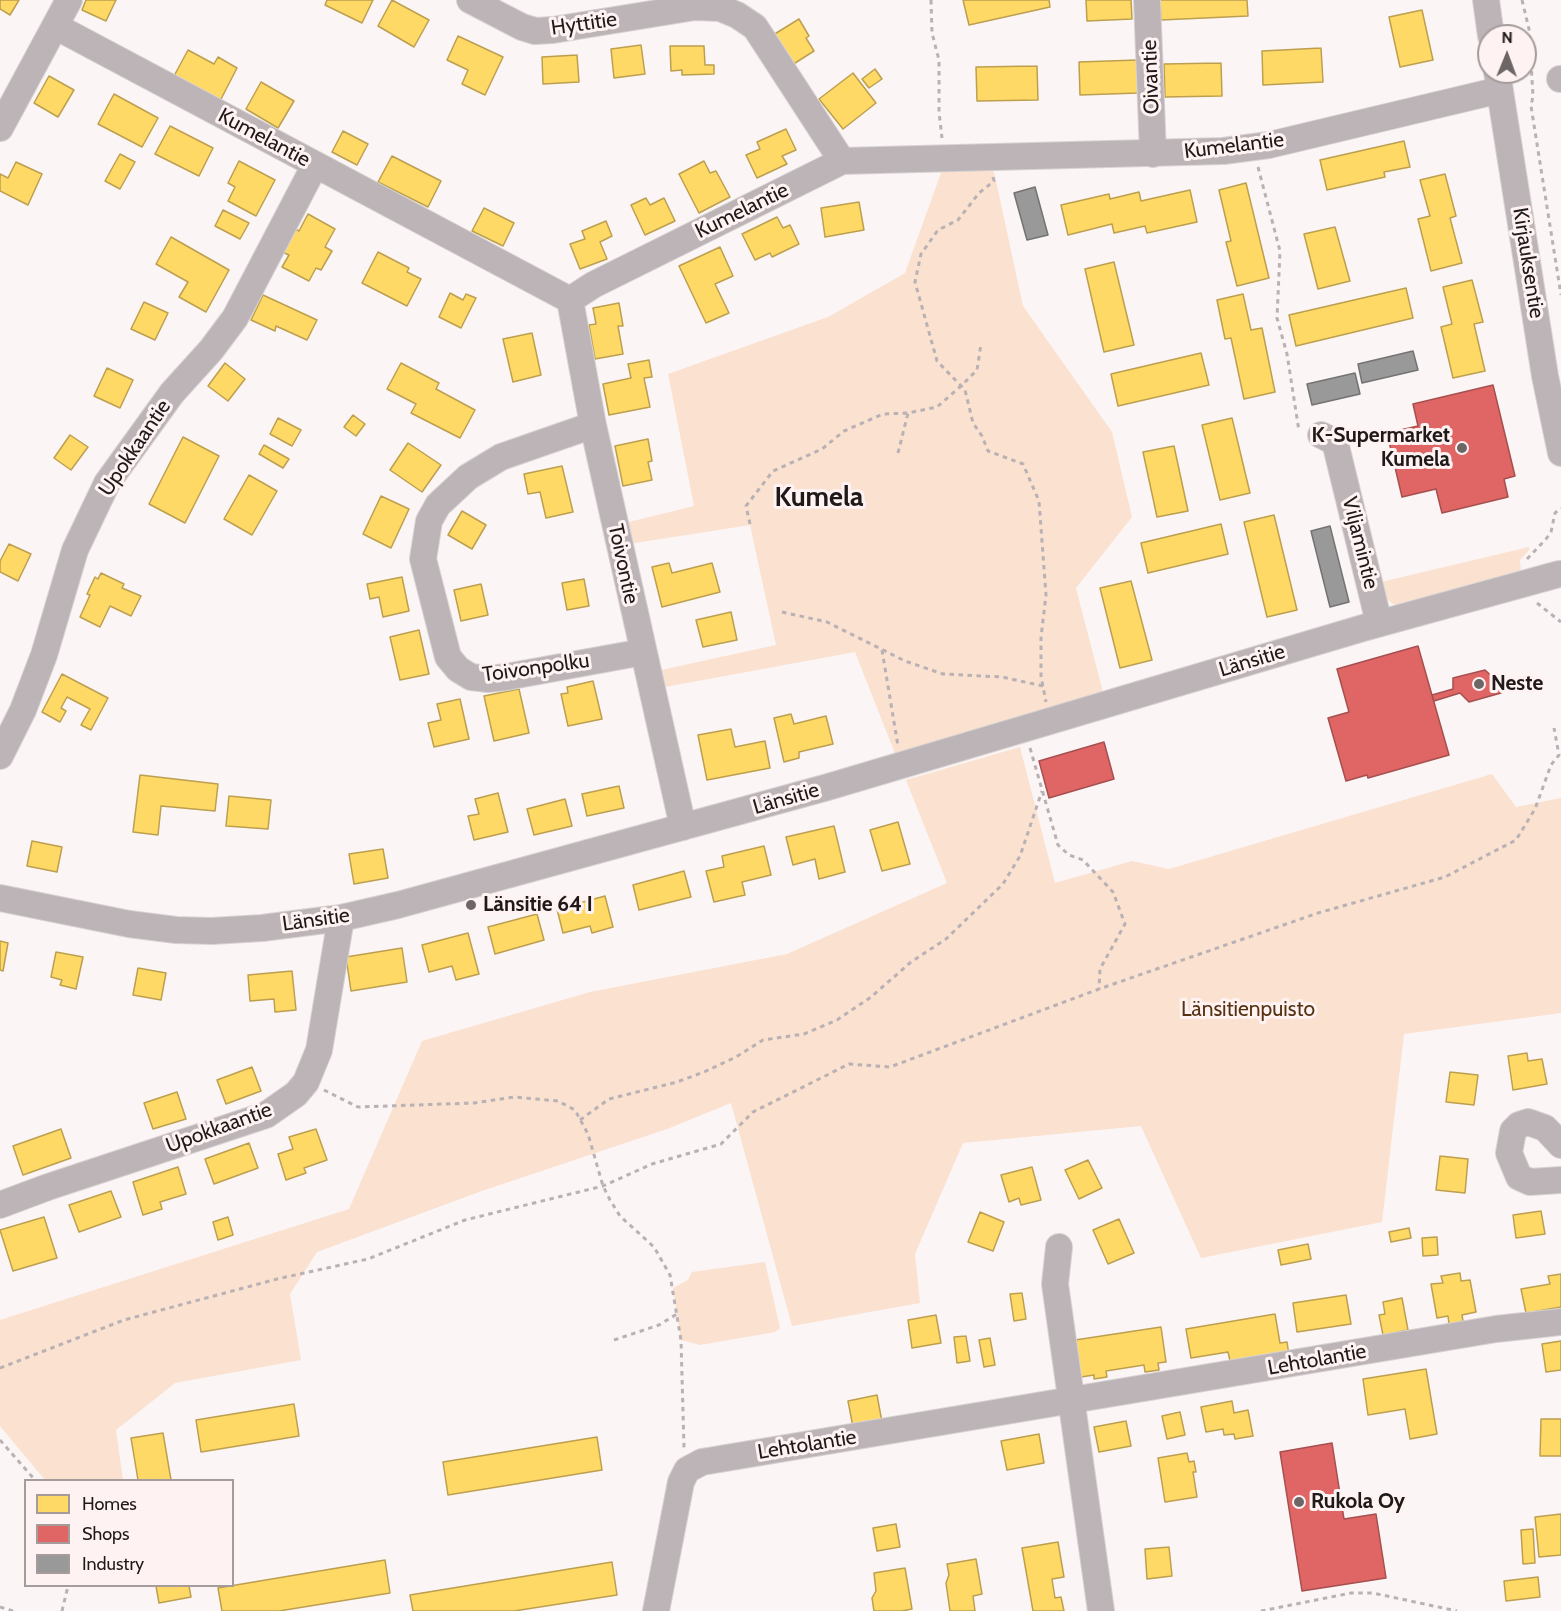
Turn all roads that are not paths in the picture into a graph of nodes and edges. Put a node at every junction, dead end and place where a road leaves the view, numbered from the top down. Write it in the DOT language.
graph roads {
  1 [pos="69,0"];
  2 [pos="470,0"];
  3 [pos="1147,0"];
  4 [pos="1486,0"];
  5 [pos="1489,24"];
  6 [pos="55,26"];
  7 [pos="1488,84"];
  8 [pos="1499,84"];
  9 [pos="0,128"];
  10 [pos="1153,154"];
  11 [pos="842,161"];
  12 [pos="315,165"];
  13 [pos="570,300"];
  14 [pos="593,425"];
  15 [pos="1321,435"];
  16 [pos="1561,453"];
  17 [pos="1560,570"];
  18 [pos="1379,623"];
  19 [pos="643,652"];
  20 [pos="0,756"];
  21 [pos="683,827"];
  22 [pos="0,898"];
  23 [pos="341,918"];
  24 [pos="1561,1145"];
  25 [pos="1561,1180"];
  26 [pos="0,1205"];
  27 [pos="1059,1246"];
  28 [pos="1561,1322"];
  29 [pos="1073,1401"];
  30 [pos="656,1611"];
  31 [pos="1101,1611"];
  1 -- 6 [label="street"];
  2 -- 11 [label="street, Hyttitie"];
  3 -- 10 [label="street, Oivantie"];
  4 -- 5 [label="street"];
  6 -- 9 [label="street"];
  6 -- 12 [label="street, Kumelantie"];
  7 -- 10 [label="street, Kumelantie"];
  8 -- 16 [label="street, Kirjauksentie"];
  10 -- 11 [label="street, Kumelantie"];
  11 -- 13 [label="street, Kumelantie"];
  12 -- 13 [label="street, Kumelantie"];
  12 -- 20 [label="street, Upokkaantie"];
  13 -- 14 [label="street, Toivontie"];
  14 -- 19 [label="street, Toivontie"];
  14 -- 19 [label="street, Toivonpolku"];
  15 -- 18 [label="street, Viljamintie"];
  17 -- 18 [label="street, Länsitie"];
  18 -- 21 [label="street, Länsitie"];
  19 -- 21 [label="street, Toivontie"];
  21 -- 23 [label="street, Länsitie"];
  22 -- 23 [label="street, Länsitie"];
  23 -- 26 [label="street, Upokkaantie"];
  24 -- 25 [label="street"];
  27 -- 29 [label="street"];
  28 -- 29 [label="street, Lehtolantie"];
  29 -- 30 [label="street, Lehtolantie"];
  29 -- 31 [label="street"];
}
